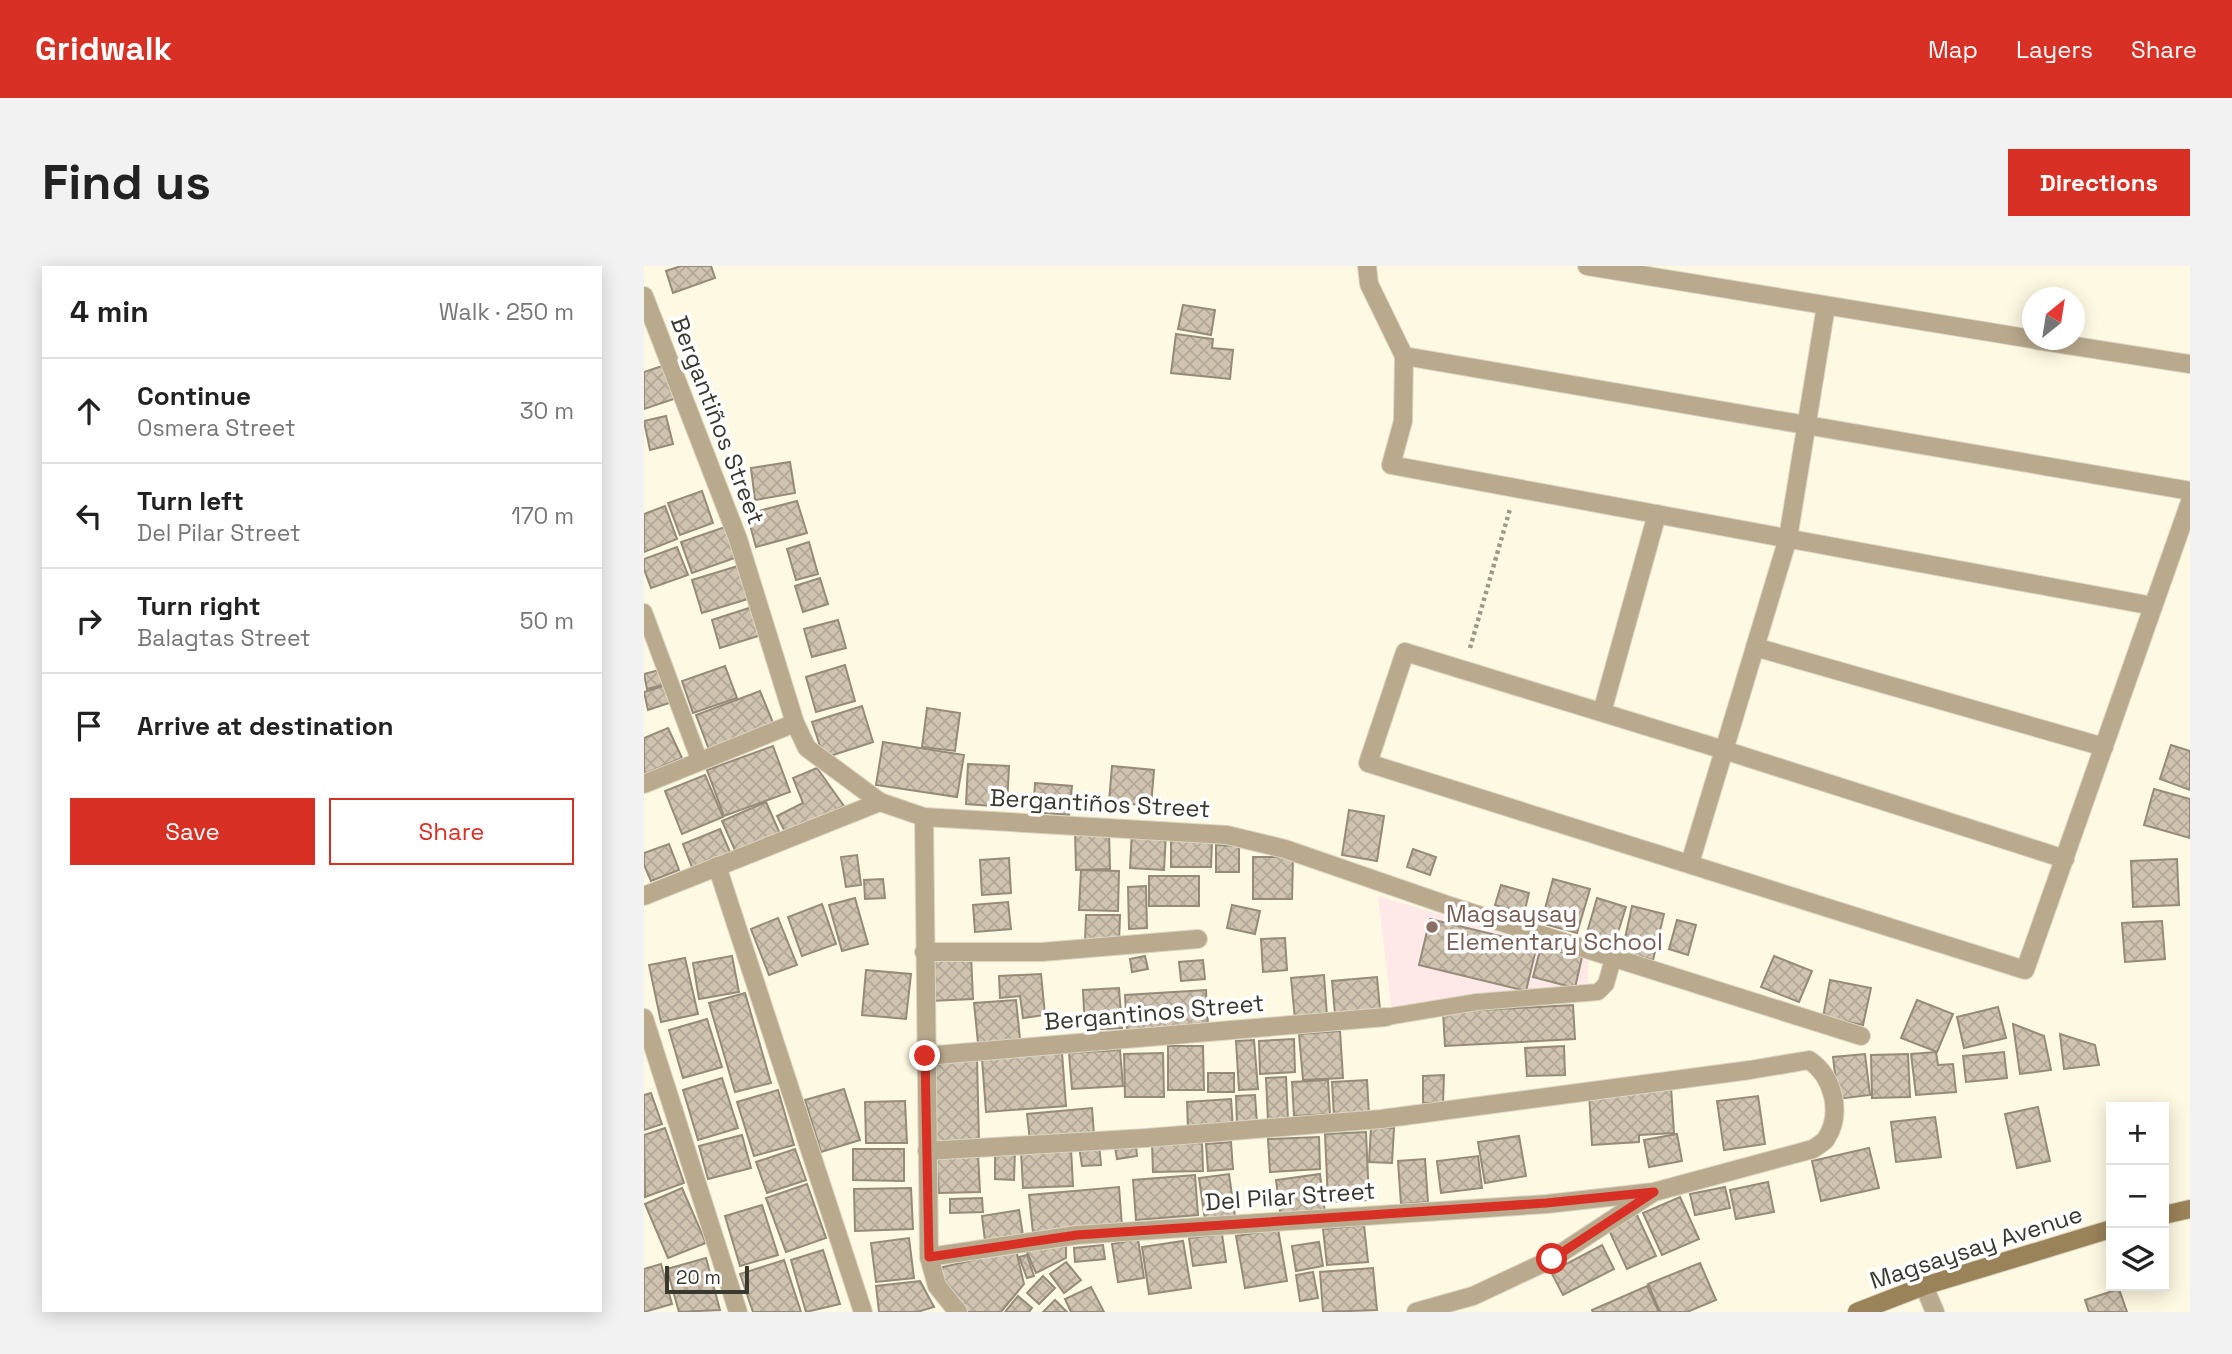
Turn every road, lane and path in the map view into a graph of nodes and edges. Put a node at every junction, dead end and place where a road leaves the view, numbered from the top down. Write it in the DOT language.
graph roads {
  1 [pos="1367,266"];
  2 [pos="1587,266"];
  3 [pos="644,296"];
  4 [pos="1826,306"];
  5 [pos="2022,337"];
  6 [pos="2085,347"];
  7 [pos="1404,356"];
  8 [pos="2190,364"];
  9 [pos="1807,425"];
  10 [pos="1516,488"];
  11 [pos="2190,491"];
  12 [pos="2190,502"];
  13 [pos="1657,514"];
  14 [pos="1788,538"];
  15 [pos="2153,606"];
  16 [pos="644,612"];
  17 [pos="1755,647"];
  18 [pos="1464,670"];
  19 [pos="1602,712"];
  20 [pos="795,723"];
  21 [pos="2104,747"];
  22 [pos="1724,750"];
  23 [pos="700,762"];
  24 [pos="644,783"];
  25 [pos="880,802"];
  26 [pos="924,817"];
  27 [pos="2065,859"];
  28 [pos="1690,863"];
  29 [pos="717,866"];
  30 [pos="644,896"];
  31 [pos="1198,939"];
  32 [pos="924,952"];
  33 [pos="1614,959"];
  34 [pos="1386,1017"];
  35 [pos="644,1018"];
  36 [pos="1861,1036"];
  37 [pos="925,1056"];
  38 [pos="927,1151"];
  39 [pos="1654,1192"];
  40 [pos="2190,1209"];
  41 [pos="2169,1215"];
  42 [pos="2106,1231"];
  43 [pos="929,1257"];
  44 [pos="1924,1286"];
  45 [pos="738,1312"];
  46 [pos="863,1312"];
  47 [pos="958,1312"];
  48 [pos="1416,1312"];
  49 [pos="1857,1312"];
  50 [pos="1935,1312"];
  1 -- 7 [label="street"];
  2 -- 4 [label="street"];
  3 -- 20 [label="street, Bergantiños Street"];
  4 -- 5 [label="street"];
  4 -- 9 [label="street"];
  6 -- 8 [label="street"];
  7 -- 9 [label="street"];
  7 -- 10 [label="street"];
  9 -- 11 [label="street"];
  9 -- 14 [label="street"];
  10 -- 13 [label="street"];
  10 -- 18 [label="path"];
  12 -- 15 [label="street"];
  13 -- 14 [label="street"];
  13 -- 19 [label="street"];
  14 -- 15 [label="street"];
  14 -- 17 [label="street"];
  15 -- 21 [label="street"];
  16 -- 23 [label="lane"];
  17 -- 21 [label="street"];
  17 -- 22 [label="street"];
  18 -- 19 [label="street"];
  18 -- 28 [label="street"];
  19 -- 22 [label="street"];
  20 -- 23 [label="street"];
  20 -- 25 [label="street, Bergantiños Street"];
  21 -- 27 [label="street"];
  22 -- 27 [label="street"];
  22 -- 28 [label="street"];
  23 -- 24 [label="street"];
  25 -- 26 [label="street, Bergantiños Street"];
  25 -- 29 [label="street"];
  26 -- 32 [label="street"];
  26 -- 33 [label="street, Bergantiños Street"];
  27 -- 28 [label="street"];
  29 -- 30 [label="street"];
  29 -- 46 [label="street"];
  31 -- 32 [label="street"];
  32 -- 37 [label="street"];
  33 -- 34 [label="lane"];
  33 -- 36 [label="street, Bergantiños Street"];
  34 -- 37 [label="street, Bergantinos Street"];
  35 -- 45 [label="street"];
  37 -- 38 [label="street"];
  38 -- 39 [label="street"];
  38 -- 43 [label="street"];
  39 -- 43 [label="street, Del Pilar Street"];
  39 -- 48 [label="street"];
  40 -- 41 [label="main road"];
  42 -- 44 [label="main road, Magsaysay Avenue"];
  43 -- 47 [label="street"];
  44 -- 49 [label="main road, Magsaysay Avenue"];
  44 -- 50 [label="street"];
}
